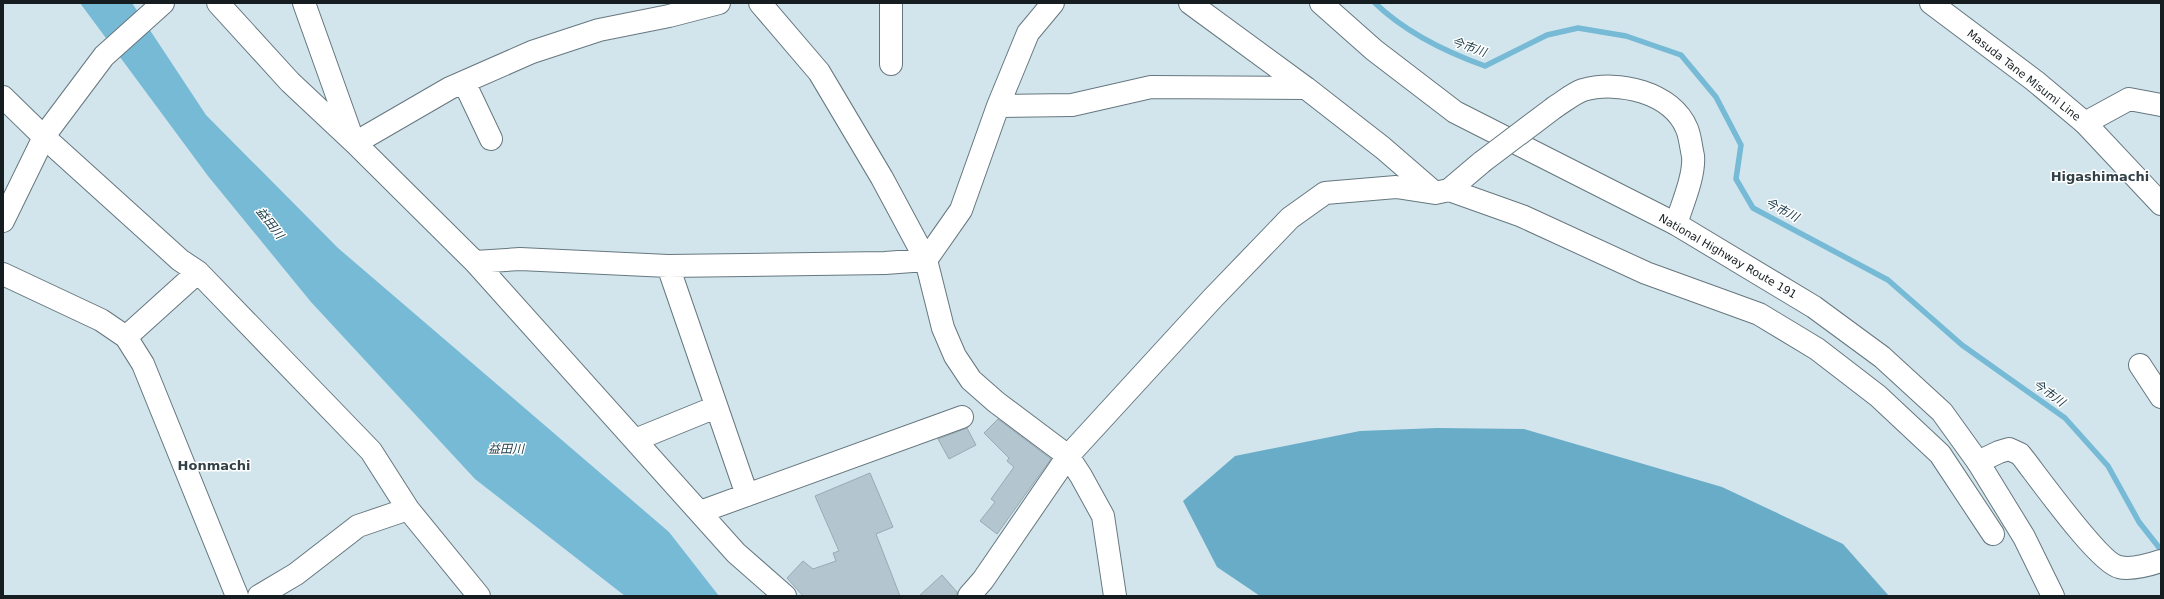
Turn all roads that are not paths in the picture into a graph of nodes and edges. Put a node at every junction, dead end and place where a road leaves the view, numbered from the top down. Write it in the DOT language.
graph roads {
  1 [pos="163,3"];
  2 [pos="218,3"];
  3 [pos="304,3"];
  4 [pos="719,3"];
  5 [pos="760,3"];
  6 [pos="891,3"];
  7 [pos="1054,3"];
  8 [pos="1190,3"];
  9 [pos="1322,3"];
  10 [pos="1931,3"];
  11 [pos="890,64"];
  12 [pos="464,82"];
  13 [pos="1306,88"];
  14 [pos="3,97"];
  15 [pos="2161,105"];
  16 [pos="998,106"];
  17 [pos="2086,123"];
  18 [pos="47,133"];
  19 [pos="491,139"];
  20 [pos="352,140"];
  21 [pos="1442,191"];
  22 [pos="2161,204"];
  23 [pos="3,221"];
  24 [pos="1676,224"];
  25 [pos="926,260"];
  26 [pos="474,262"];
  27 [pos="668,266"];
  28 [pos="198,272"];
  29 [pos="3,274"];
  30 [pos="126,337"];
  31 [pos="2140,365"];
  32 [pos="2161,397"];
  33 [pos="716,407"];
  34 [pos="962,417"];
  35 [pos="635,440"];
  36 [pos="1068,456"];
  37 [pos="1978,462"];
  38 [pos="746,495"];
  39 [pos="408,509"];
  40 [pos="700,512"];
  41 [pos="1993,534"];
  42 [pos="2161,561"];
  43 [pos="237,596"];
  44 [pos="259,596"];
  45 [pos="479,596"];
  46 [pos="784,596"];
  47 [pos="969,596"];
  48 [pos="1115,596"];
  49 [pos="2053,596"];
  1 -- 18 [label="main road"];
  2 -- 20 [label="main road"];
  3 -- 20 [label="main road"];
  4 -- 12 [label="main road"];
  5 -- 25 [label="main road"];
  6 -- 11 [label="main road"];
  7 -- 16 [label="main road"];
  8 -- 13 [label="main road"];
  9 -- 24 [label="main road, National Highway Route 191"];
  10 -- 17 [label="main road, Masuda Tane Misumi Line"];
  12 -- 19 [label="main road"];
  12 -- 20 [label="main road"];
  13 -- 16 [label="main road"];
  13 -- 21 [label="main road"];
  14 -- 18 [label="main road"];
  15 -- 17 [label="main road"];
  16 -- 25 [label="main road"];
  17 -- 22 [label="main road, Masuda Tane Misumi Line"];
  18 -- 23 [label="main road"];
  18 -- 28 [label="main road"];
  20 -- 26 [label="main road"];
  21 -- 24 [label="main road, bridge"];
  21 -- 36 [label="main road"];
  21 -- 41 [label="main road"];
  24 -- 37 [label="main road, National Highway Route 191"];
  25 -- 27 [label="main road"];
  25 -- 36 [label="main road"];
  26 -- 27 [label="main road"];
  26 -- 35 [label="main road"];
  27 -- 33 [label="main road"];
  28 -- 30 [label="main road"];
  28 -- 39 [label="main road"];
  29 -- 30 [label="main road"];
  30 -- 43 [label="main road"];
  31 -- 32 [label="main road"];
  33 -- 35 [label="main road"];
  33 -- 38 [label="main road"];
  34 -- 38 [label="main road"];
  35 -- 40 [label="main road"];
  36 -- 47 [label="main road"];
  36 -- 48 [label="main road"];
  37 -- 42 [label="main road"];
  37 -- 49 [label="main road, National Highway Route 191"];
  38 -- 40 [label="main road"];
  39 -- 44 [label="main road"];
  39 -- 45 [label="main road"];
  40 -- 46 [label="main road"];
}
